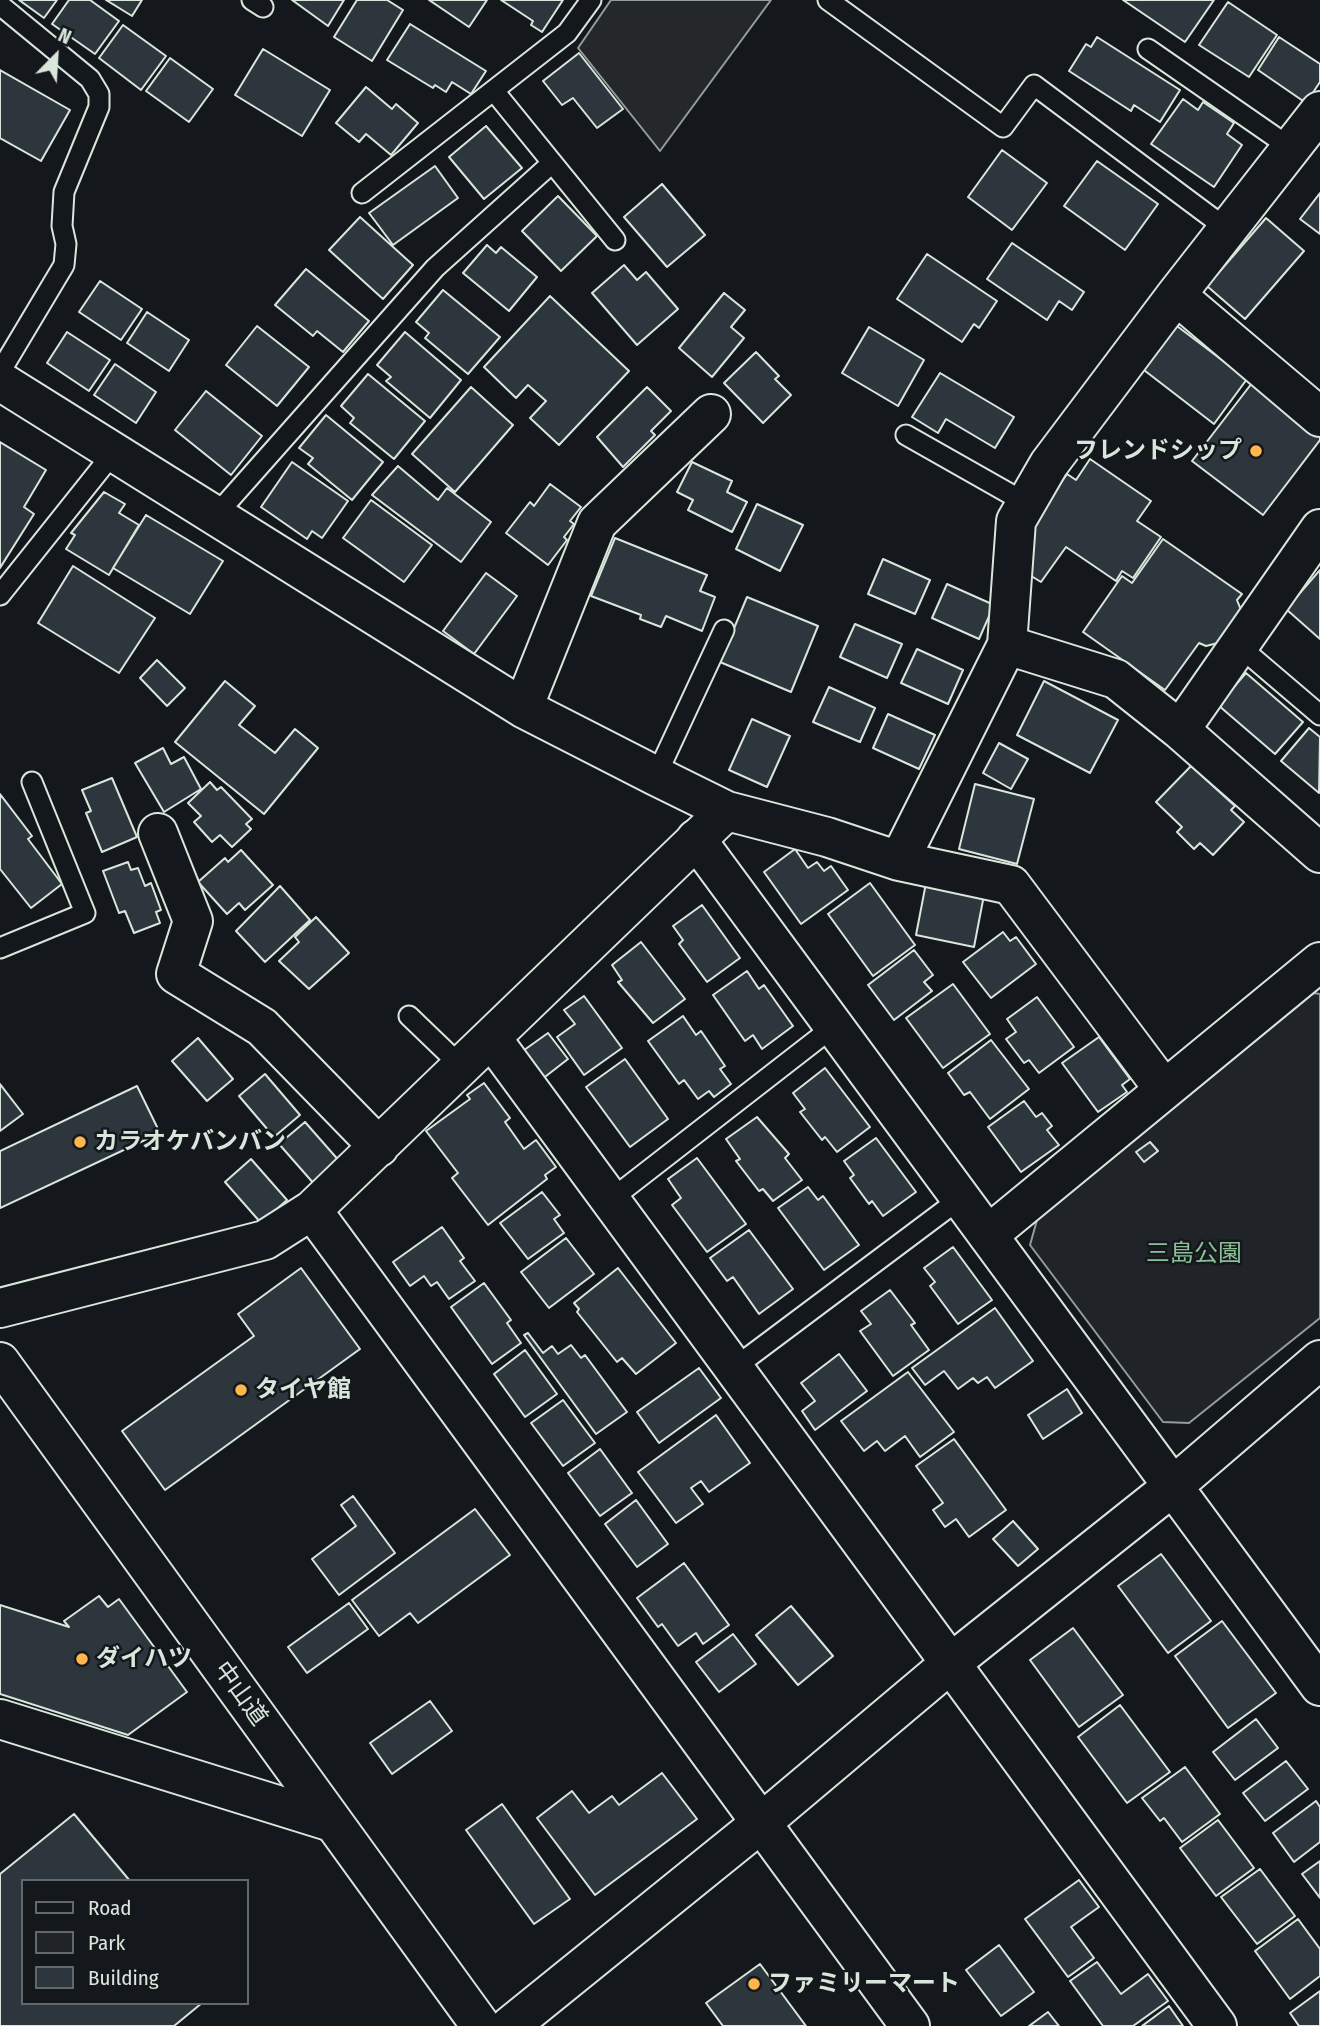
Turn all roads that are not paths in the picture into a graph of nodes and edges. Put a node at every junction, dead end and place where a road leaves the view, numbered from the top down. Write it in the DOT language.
graph roads {
  1 [pos="592,0"];
  2 [pos="828,0"];
  3 [pos="0,5"];
  4 [pos="1149,49"];
  5 [pos="494,91"];
  6 [pos="1320,111"];
  7 [pos="1291,148"];
  8 [pos="552,163"];
  9 [pos="362,193"];
  10 [pos="1227,229"];
  11 [pos="615,240"];
  12 [pos="1176,295"];
  13 [pos="0,372"];
  14 [pos="0,381"];
  15 [pos="711,414"];
  16 [pos="1320,417"];
  17 [pos="906,435"];
  18 [pos="114,452"];
  19 [pos="1026,503"];
  20 [pos="216,515"];
  21 [pos="1320,529"];
  22 [pos="0,595"];
  23 [pos="724,630"];
  24 [pos="1007,645"];
  25 [pos="1239,646"];
  26 [pos="523,708"];
  27 [pos="1320,715"];
  28 [pos="1180,730"];
  29 [pos="656,776"];
  30 [pos="32,782"];
  31 [pos="727,811"];
  32 [pos="158,833"];
  33 [pos="696,839"];
  34 [pos="1320,853"];
  35 [pos="899,861"];
  36 [pos="0,948"];
  37 [pos="1320,962"];
  38 [pos="409,1016"];
  39 [pos="832,1027"];
  40 [pos="492,1038"];
  41 [pos="462,1067"];
  42 [pos="1163,1088"];
  43 [pos="379,1147"];
  44 [pos="961,1198"];
  45 [pos="609,1201"];
  46 [pos="312,1210"];
  47 [pos="988,1235"];
  48 [pos="0,1308"];
  49 [pos="1320,1360"];
  50 [pos="0,1362"];
  51 [pos="734,1368"];
  52 [pos="1172,1487"];
  53 [pos="951,1663"];
  54 [pos="1320,1686"];
  55 [pos="0,1718"];
  56 [pos="332,1822"];
  57 [pos="761,1823"];
  58 [pos="481,2026"];
  59 [pos="510,2026"];
  60 [pos="911,2026"];
  61 [pos="1217,2026"];
  1 -- 5 [label="lane"];
  2 -- 10 [label="lane"];
  3 -- 13 [label="lane"];
  4 -- 7 [label="lane"];
  5 -- 8 [label="lane"];
  5 -- 9 [label="lane"];
  6 -- 7 [label="main road"];
  7 -- 10 [label="main road"];
  8 -- 11 [label="lane"];
  8 -- 20 [label="lane"];
  10 -- 12 [label="main road"];
  12 -- 16 [label="main road"];
  12 -- 19 [label="main road"];
  14 -- 18 [label="main road"];
  15 -- 26 [label="main road"];
  17 -- 19 [label="lane"];
  18 -- 20 [label="main road"];
  18 -- 22 [label="lane"];
  19 -- 24 [label="main road"];
  20 -- 26 [label="main road"];
  21 -- 25 [label="main road"];
  23 -- 29 [label="lane"];
  24 -- 28 [label="main road"];
  24 -- 35 [label="main road"];
  25 -- 27 [label="lane"];
  25 -- 28 [label="main road"];
  26 -- 29 [label="main road"];
  28 -- 34 [label="main road"];
  29 -- 31 [label="main road"];
  30 -- 36 [label="lane"];
  31 -- 33 [label="main road"];
  31 -- 35 [label="main road"];
  32 -- 43 [label="main road"];
  33 -- 39 [label="main road"];
  33 -- 40 [label="main road"];
  35 -- 42 [label="main road"];
  37 -- 42 [label="main road"];
  38 -- 41 [label="lane"];
  39 -- 44 [label="main road"];
  39 -- 45 [label="lane"];
  40 -- 41 [label="main road"];
  40 -- 45 [label="main road"];
  41 -- 43 [label="main road"];
  42 -- 47 [label="main road"];
  43 -- 46 [label="main road"];
  44 -- 47 [label="main road"];
  44 -- 51 [label="lane"];
  45 -- 51 [label="main road"];
  46 -- 48 [label="main road"];
  46 -- 57 [label="main road"];
  47 -- 52 [label="main road"];
  49 -- 52 [label="main road"];
  50 -- 56 [label="main road, 中山道"];
  51 -- 53 [label="main road"];
  52 -- 53 [label="main road"];
  52 -- 54 [label="main road"];
  53 -- 57 [label="main road"];
  53 -- 61 [label="main road"];
  55 -- 56 [label="main road"];
  56 -- 58 [label="main road, 中山道"];
  57 -- 59 [label="main road"];
  57 -- 60 [label="main road"];
}
